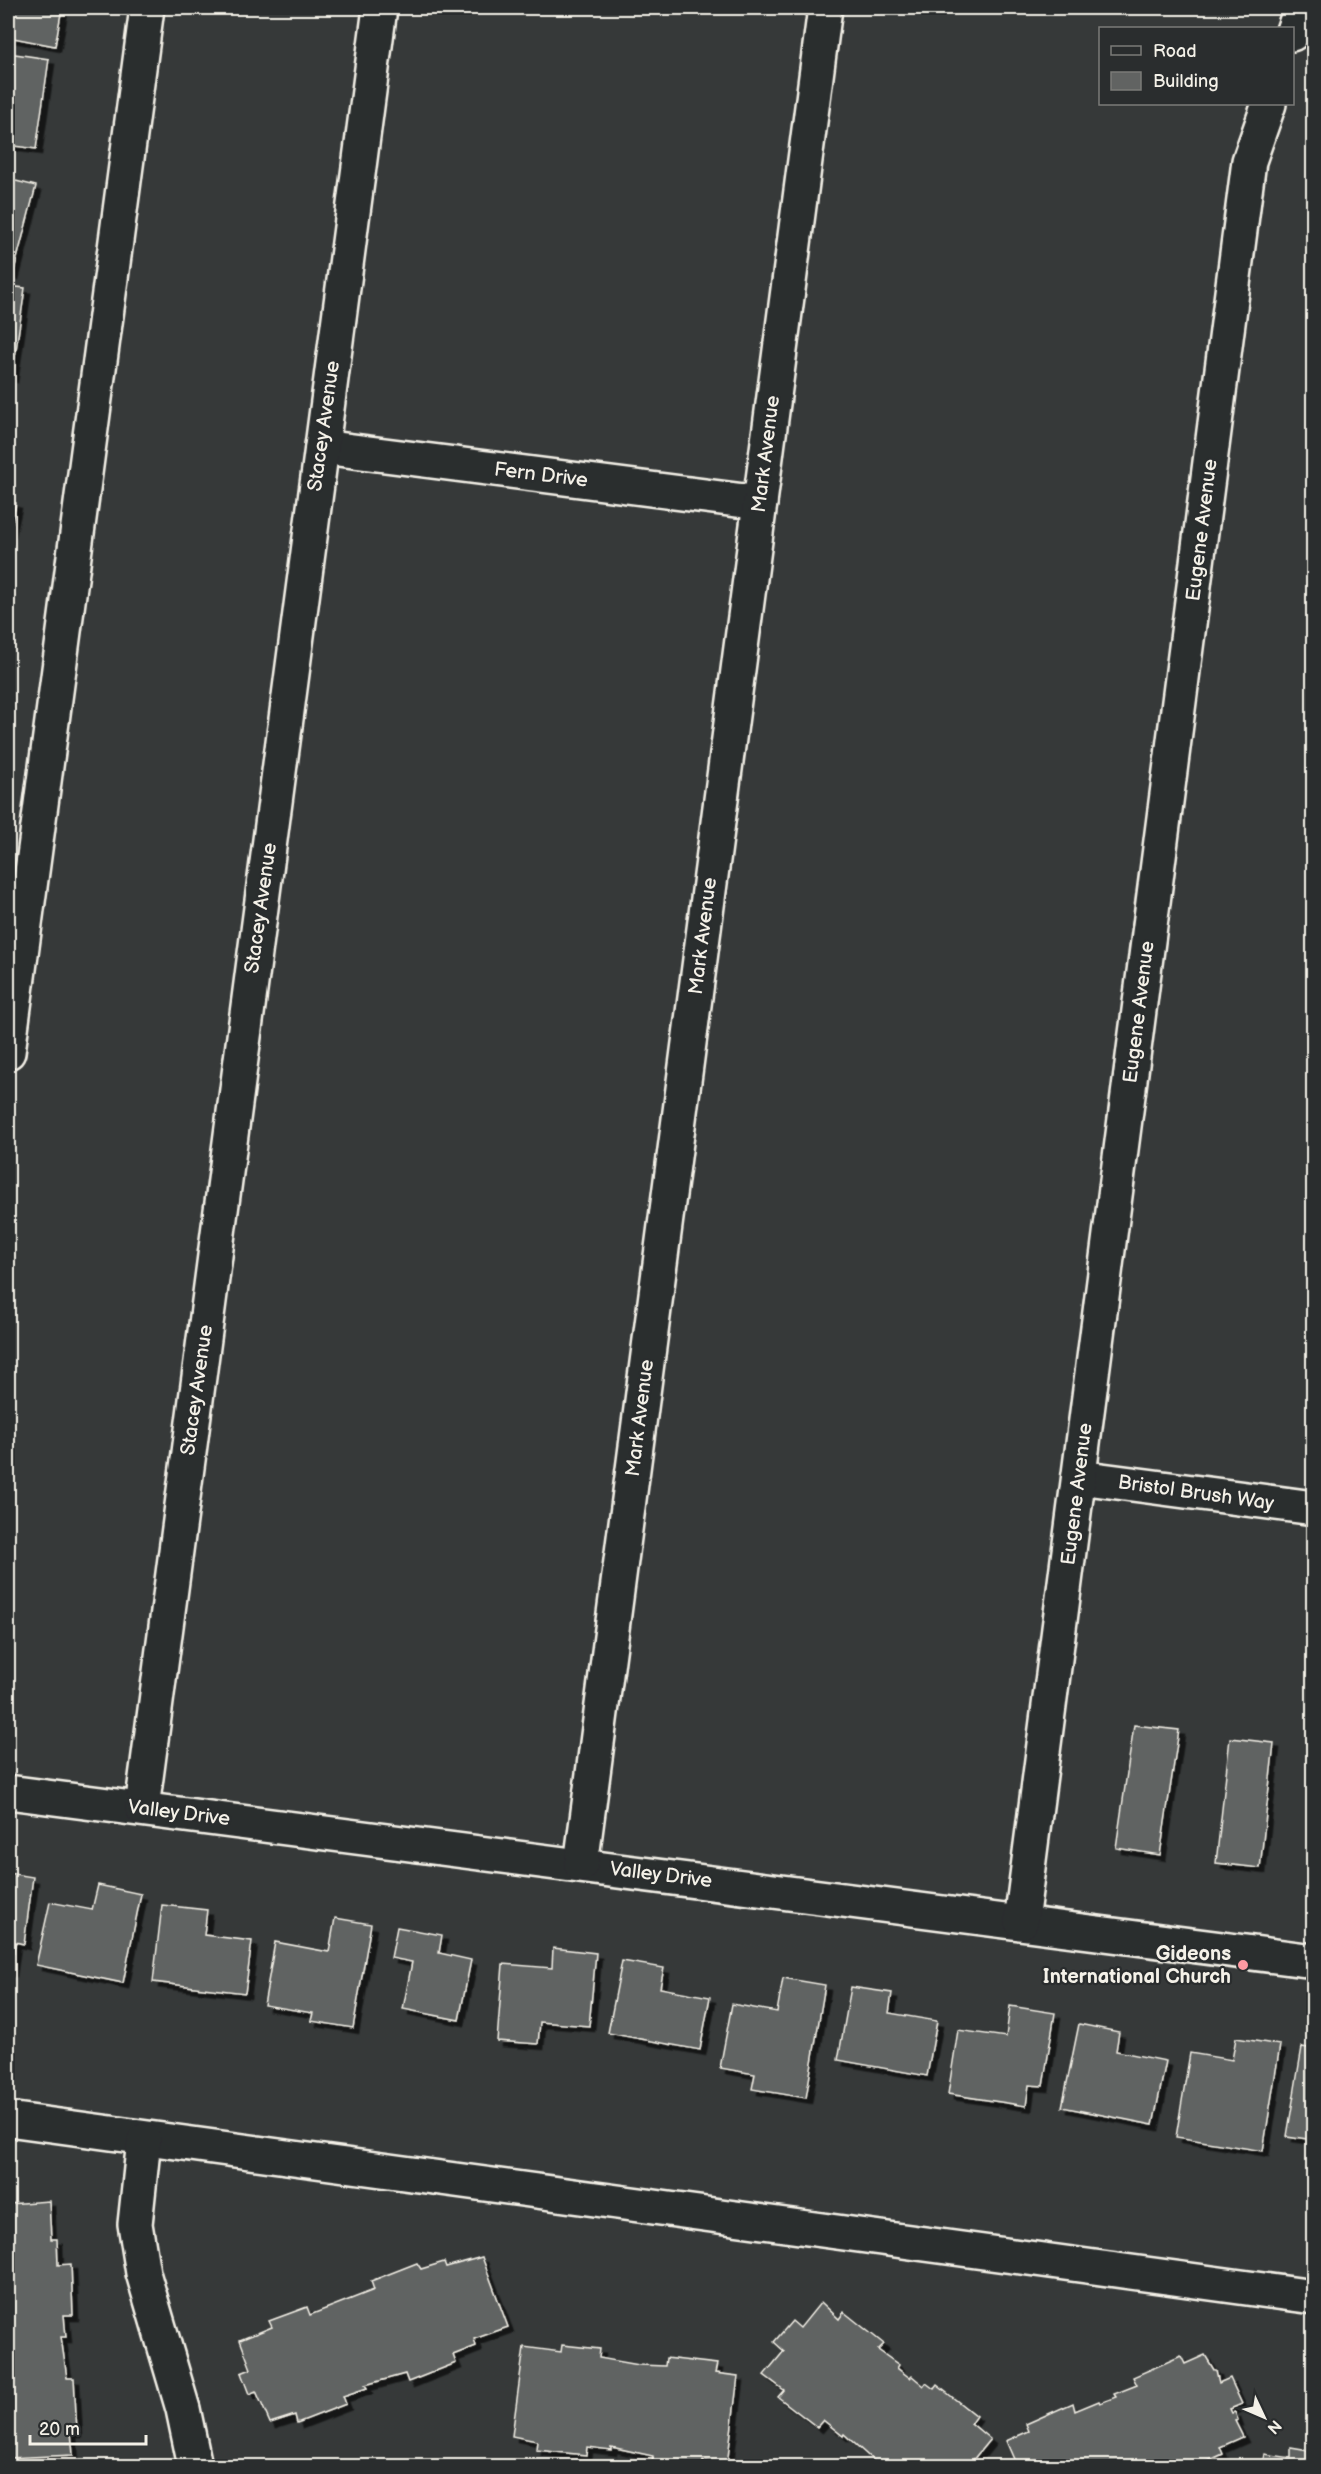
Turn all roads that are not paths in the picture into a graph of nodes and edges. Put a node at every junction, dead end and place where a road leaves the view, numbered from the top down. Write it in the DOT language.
graph roads {
  1 [pos="147,8"];
  2 [pos="380,8"];
  3 [pos="825,8"];
  4 [pos="1301,8"];
  5 [pos="1294,31"];
  6 [pos="1269,105"];
  7 [pos="322,447"];
  8 [pos="760,503"];
  9 [pos="8,1052"];
  10 [pos="1079,1478"];
  11 [pos="1314,1508"];
  12 [pos="8,1792"];
  13 [pos="142,1808"];
  14 [pos="581,1865"];
  15 [pos="1021,1923"];
  16 [pos="1314,1961"];
  17 [pos="8,2120"];
  18 [pos="144,2140"];
  19 [pos="1314,2297"];
  20 [pos="195,2466"];
  1 -- 9 [label="street"];
  2 -- 7 [label="street, Stacey Avenue"];
  3 -- 8 [label="street, Mark Avenue"];
  4 -- 5 [label="street"];
  6 -- 10 [label="street, Eugene Avenue"];
  7 -- 8 [label="street, Fern Drive"];
  7 -- 13 [label="street, Stacey Avenue"];
  8 -- 14 [label="street, Mark Avenue"];
  10 -- 11 [label="street, Bristol Brush Way"];
  10 -- 15 [label="street, Eugene Avenue"];
  12 -- 13 [label="street, Valley Drive"];
  13 -- 14 [label="street, Valley Drive"];
  14 -- 15 [label="street, Valley Drive"];
  15 -- 16 [label="street, Valley Drive"];
  17 -- 18 [label="street"];
  18 -- 19 [label="street"];
  18 -- 20 [label="street"];
}
